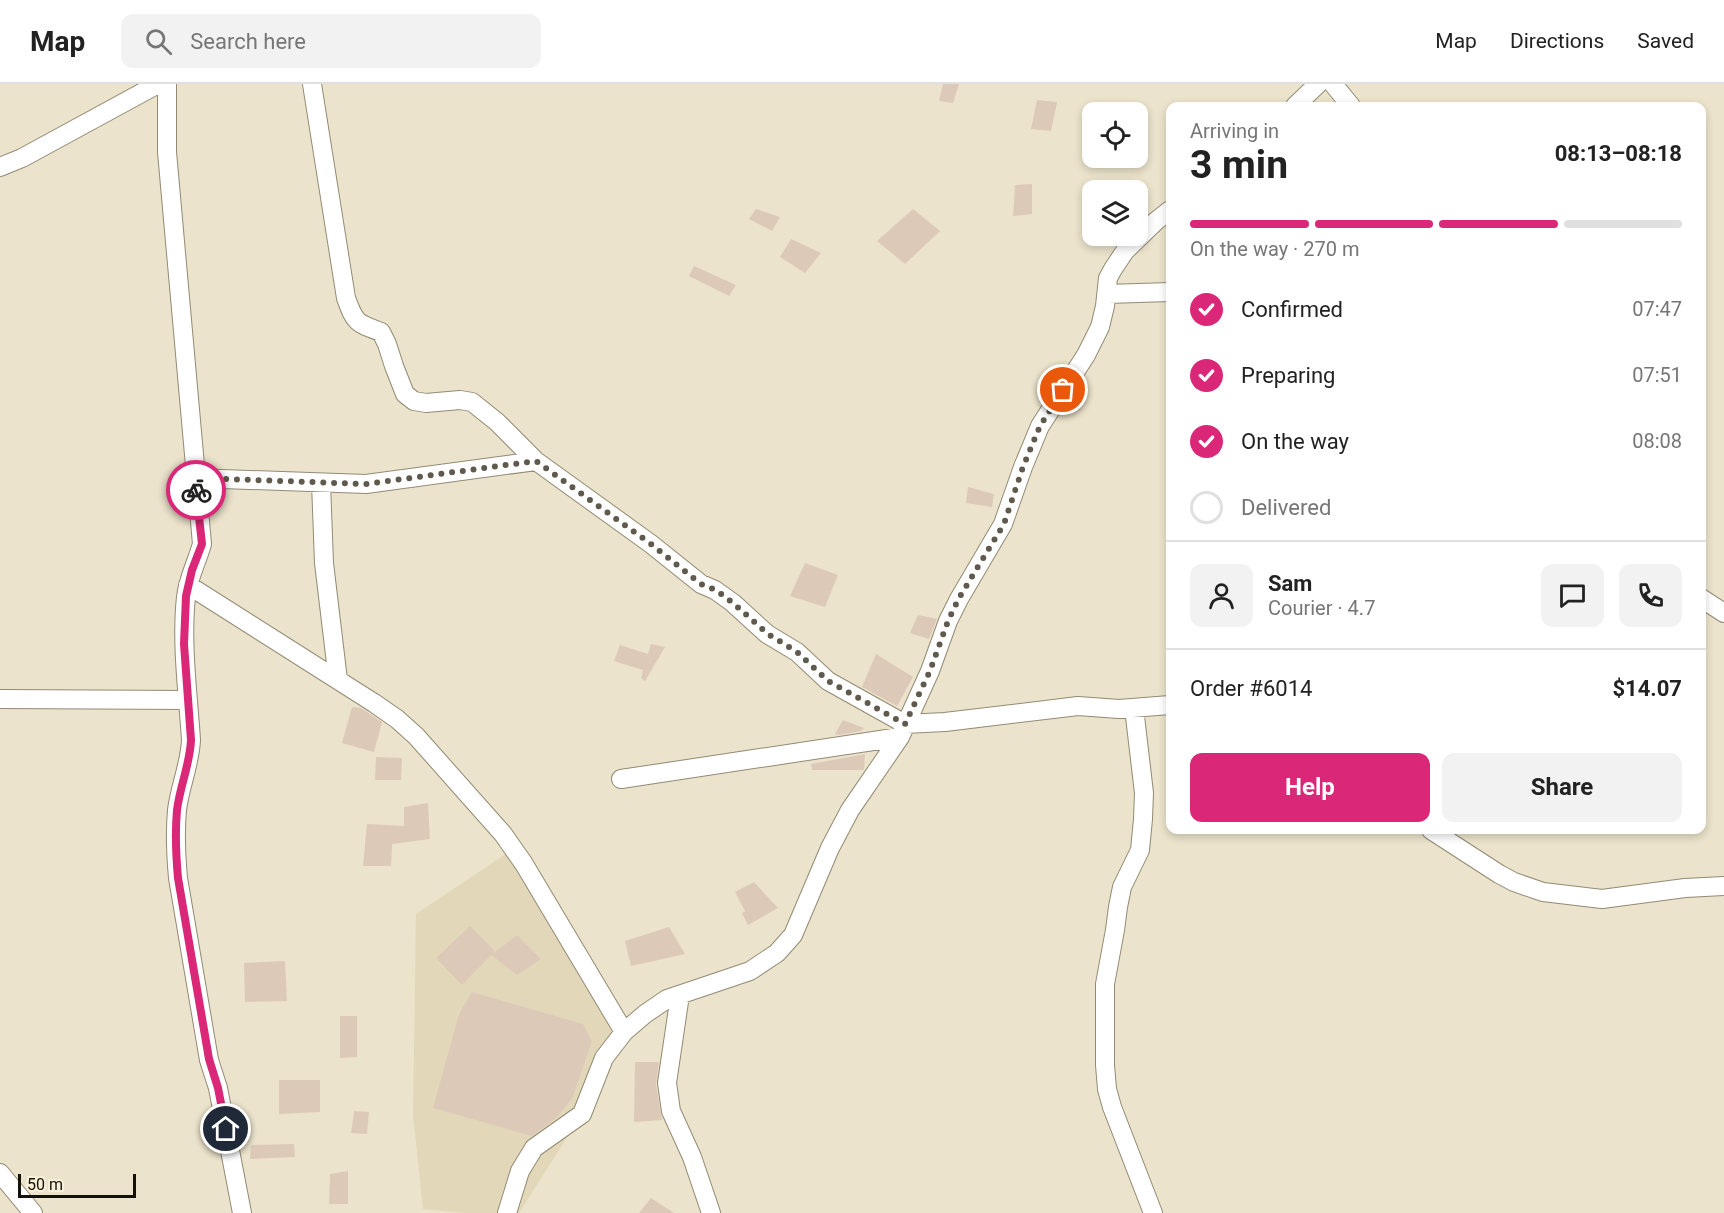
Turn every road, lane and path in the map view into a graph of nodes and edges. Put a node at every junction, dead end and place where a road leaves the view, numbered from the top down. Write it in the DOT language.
graph roads {
  1 [pos="158,84"];
  2 [pos="167,84"];
  3 [pos="312,84"];
  4 [pos="1318,84"];
  5 [pos="1333,84"];
  6 [pos="1299,102"];
  7 [pos="1348,102"];
  8 [pos="0,167"];
  9 [pos="1166,213"];
  10 [pos="1166,292"];
  11 [pos="1107,294"];
  12 [pos="536,461"];
  13 [pos="195,478"];
  14 [pos="321,483"];
  15 [pos="188,585"];
  16 [pos="1706,601"];
  17 [pos="1724,613"];
  18 [pos="338,680"];
  19 [pos="0,699"];
  20 [pos="188,700"];
  21 [pos="1166,705"];
  22 [pos="1134,708"];
  23 [pos="903,730"];
  24 [pos="621,779"];
  25 [pos="1437,834"];
  26 [pos="1724,886"];
  27 [pos="680,994"];
  28 [pos="624,1032"];
  29 [pos="0,1173"];
  30 [pos="33,1213"];
  31 [pos="242,1213"];
  32 [pos="507,1213"];
  33 [pos="711,1213"];
  34 [pos="1153,1213"];
  1 -- 8 [label="street"];
  2 -- 13 [label="street"];
  3 -- 12 [label="street"];
  4 -- 6 [label="street"];
  5 -- 7 [label="street"];
  9 -- 11 [label="street"];
  10 -- 11 [label="street"];
  11 -- 23 [label="street"];
  12 -- 14 [label="street"];
  12 -- 23 [label="street"];
  13 -- 14 [label="street"];
  13 -- 15 [label="street"];
  14 -- 18 [label="street"];
  15 -- 18 [label="street"];
  15 -- 20 [label="street"];
  16 -- 17 [label="street"];
  18 -- 28 [label="street"];
  19 -- 20 [label="street"];
  20 -- 31 [label="street"];
  21 -- 22 [label="street"];
  22 -- 23 [label="street"];
  22 -- 34 [label="street"];
  23 -- 24 [label="street"];
  23 -- 27 [label="street"];
  25 -- 26 [label="street"];
  27 -- 28 [label="street"];
  27 -- 33 [label="street"];
  28 -- 32 [label="street"];
  29 -- 30 [label="street"];
}
